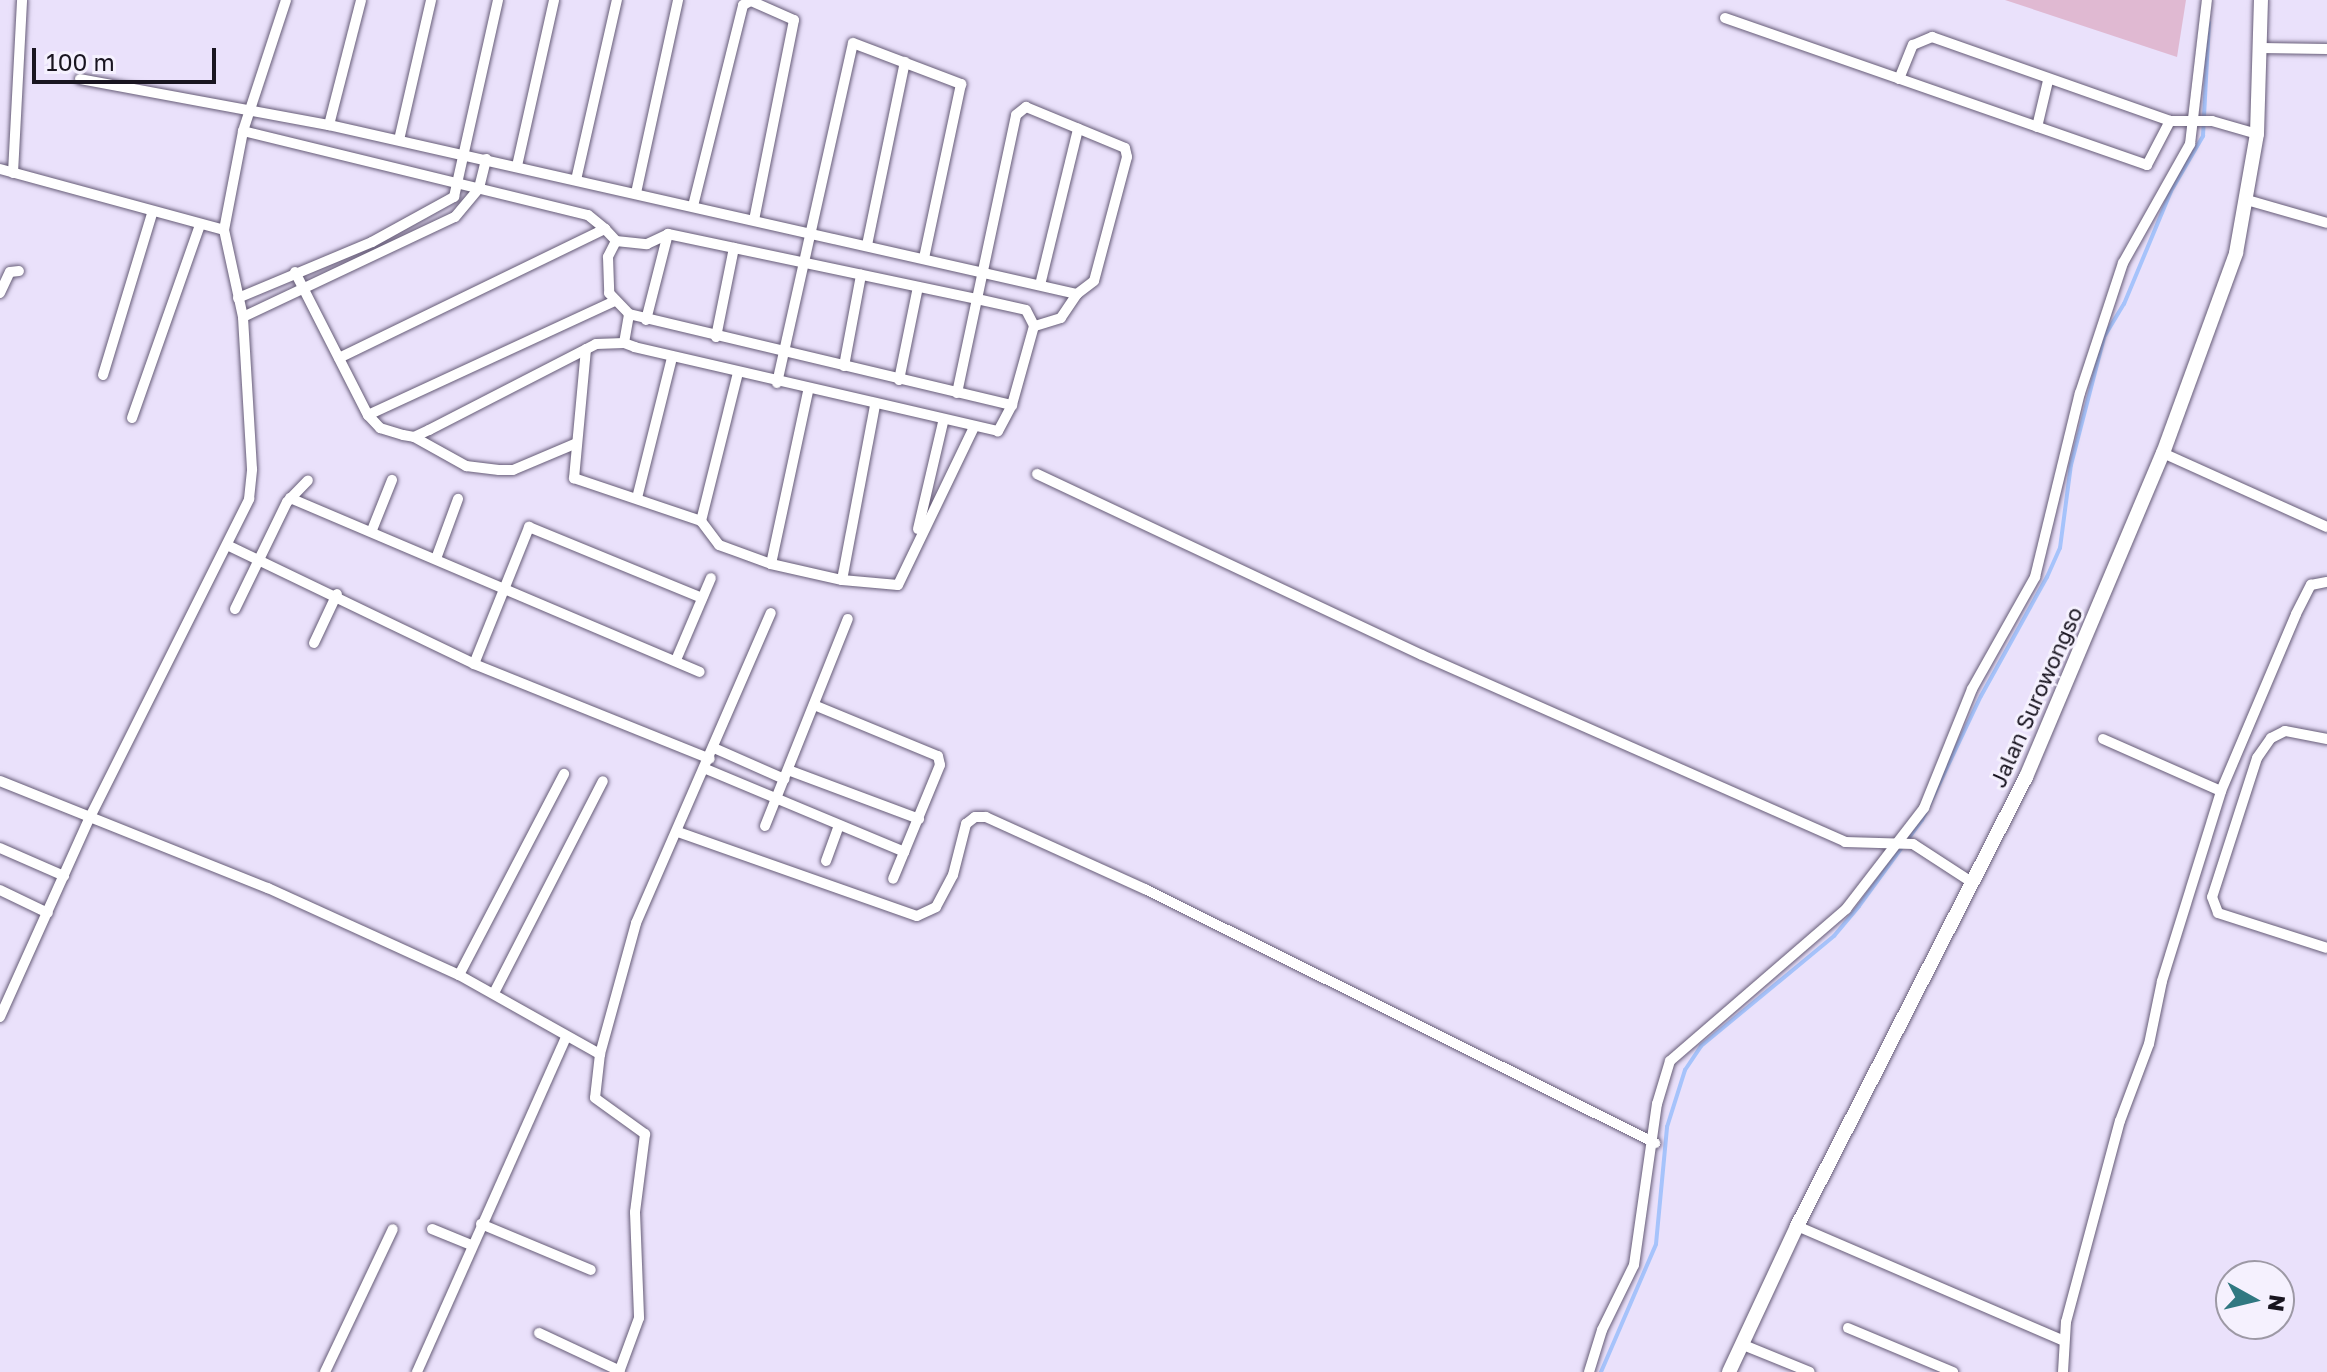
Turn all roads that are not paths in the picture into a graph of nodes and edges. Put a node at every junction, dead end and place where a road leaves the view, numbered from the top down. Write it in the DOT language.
graph roads {
  1 [pos="22,0"];
  2 [pos="286,0"];
  3 [pos="361,0"];
  4 [pos="431,0"];
  5 [pos="498,0"];
  6 [pos="554,0"];
  7 [pos="617,0"];
  8 [pos="678,0"];
  9 [pos="2207,0"];
  10 [pos="2261,0"];
  11 [pos="1725,18"];
  12 [pos="2261,48"];
  13 [pos="2327,49"];
  14 [pos="905,62"];
  15 [pos="80,79"];
  16 [pos="1899,79"];
  17 [pos="2048,81"];
  18 [pos="250,110"];
  19 [pos="2196,120"];
  20 [pos="2170,121"];
  21 [pos="329,125"];
  22 [pos="2037,127"];
  23 [pos="1078,129"];
  24 [pos="243,131"];
  25 [pos="2257,134"];
  26 [pos="399,140"];
  27 [pos="465,155"];
  28 [pos="486,159"];
  29 [pos="517,166"];
  30 [pos="0,169"];
  31 [pos="13,173"];
  32 [pos="576,180"];
  33 [pos="460,183"];
  34 [pos="479,188"];
  35 [pos="636,193"];
  36 [pos="2247,200"];
  37 [pos="693,206"];
  38 [pos="152,214"];
  39 [pos="754,220"];
  40 [pos="2327,223"];
  41 [pos="200,225"];
  42 [pos="605,229"];
  43 [pos="224,230"];
  44 [pos="807,231"];
  45 [pos="668,234"];
  46 [pos="616,241"];
  47 [pos="867,245"];
  48 [pos="734,248"];
  49 [pos="924,258"];
  50 [pos="802,262"];
  51 [pos="19,271"];
  52 [pos="981,271"];
  53 [pos="295,272"];
  54 [pos="861,275"];
  55 [pos="1040,285"];
  56 [pos="918,287"];
  57 [pos="303,290"];
  58 [pos="0,293"];
  59 [pos="1077,294"];
  60 [pos="238,298"];
  61 [pos="977,299"];
  62 [pos="613,302"];
  63 [pos="629,314"];
  64 [pos="243,317"];
  65 [pos="646,320"];
  66 [pos="1034,326"];
  67 [pos="716,337"];
  68 [pos="624,343"];
  69 [pos="586,349"];
  70 [pos="783,352"];
  71 [pos="339,358"];
  72 [pos="672,358"];
  73 [pos="844,366"];
  74 [pos="738,373"];
  75 [pos="103,375"];
  76 [pos="899,380"];
  77 [pos="777,383"];
  78 [pos="808,391"];
  79 [pos="957,393"];
  80 [pos="1012,405"];
  81 [pos="875,406"];
  82 [pos="368,415"];
  83 [pos="132,418"];
  84 [pos="943,422"];
  85 [pos="974,427"];
  86 [pos="414,437"];
  87 [pos="577,443"];
  88 [pos="2163,453"];
  89 [pos="1037,474"];
  90 [pos="308,480"];
  91 [pos="392,480"];
  92 [pos="290,498"];
  93 [pos="637,498"];
  94 [pos="458,499"];
  95 [pos="701,521"];
  96 [pos="2327,527"];
  97 [pos="372,530"];
  98 [pos="227,545"];
  99 [pos="913,548"];
  100 [pos="437,556"];
  101 [pos="262,558"];
  102 [pos="771,564"];
  103 [pos="711,578"];
  104 [pos="842,580"];
  105 [pos="2327,582"];
  106 [pos="503,589"];
  107 [pos="337,594"];
  108 [pos="702,598"];
  109 [pos="235,609"];
  110 [pos="771,613"];
  111 [pos="848,619"];
  112 [pos="314,643"];
  113 [pos="676,660"];
  114 [pos="474,664"];
  115 [pos="700,672"];
  116 [pos="814,705"];
  117 [pos="2103,739"];
  118 [pos="2327,739"];
  119 [pos="714,748"];
  120 [pos="708,764"];
  121 [pos="564,774"];
  122 [pos="786,774"];
  123 [pos="0,781"];
  124 [pos="603,781"];
  125 [pos="2221,791"];
  126 [pos="777,798"];
  127 [pos="90,817"];
  128 [pos="919,819"];
  129 [pos="839,825"];
  130 [pos="765,826"];
  131 [pos="678,832"];
  132 [pos="1903,844"];
  133 [pos="0,848"];
  134 [pos="904,852"];
  135 [pos="826,861"];
  136 [pos="64,876"];
  137 [pos="893,879"];
  138 [pos="1973,883"];
  139 [pos="0,890"];
  140 [pos="48,913"];
  141 [pos="2327,948"];
  142 [pos="459,975"];
  143 [pos="494,993"];
  144 [pos="0,1017"];
  145 [pos="566,1038"];
  146 [pos="600,1054"];
  147 [pos="1651,1141"];
  148 [pos="481,1224"];
  149 [pos="1797,1226"];
  150 [pos="393,1229"];
  151 [pos="432,1229"];
  152 [pos="471,1245"];
  153 [pos="591,1270"];
  154 [pos="1848,1328"];
  155 [pos="539,1333"];
  156 [pos="2062,1340"];
  157 [pos="1741,1344"];
  158 [pos="325,1372"];
  159 [pos="417,1372"];
  160 [pos="620,1372"];
  161 [pos="1589,1372"];
  162 [pos="1729,1372"];
  163 [pos="1810,1372"];
  164 [pos="1953,1372"];
  165 [pos="2063,1372"];
  1 -- 31 [label="street"];
  2 -- 18 [label="street"];
  3 -- 21 [label="street"];
  4 -- 26 [label="street"];
  5 -- 27 [label="street"];
  6 -- 29 [label="street"];
  7 -- 32 [label="street"];
  8 -- 35 [label="street"];
  9 -- 19 [label="street"];
  10 -- 12 [label="street, Jalan Surowongso"];
  11 -- 16 [label="street"];
  12 -- 13 [label="street"];
  12 -- 25 [label="street, Jalan Surowongso"];
  14 -- 44 [label="street"];
  14 -- 47 [label="street"];
  14 -- 49 [label="street"];
  15 -- 18 [label="street"];
  16 -- 17 [label="street"];
  16 -- 22 [label="street"];
  17 -- 20 [label="street"];
  17 -- 22 [label="street"];
  18 -- 21 [label="street"];
  18 -- 24 [label="street"];
  19 -- 20 [label="street"];
  19 -- 25 [label="street"];
  19 -- 132 [label="street"];
  20 -- 22 [label="street"];
  21 -- 26 [label="street"];
  23 -- 52 [label="street"];
  23 -- 55 [label="street"];
  23 -- 59 [label="street"];
  24 -- 33 [label="street"];
  24 -- 43 [label="street"];
  25 -- 36 [label="street, Jalan Surowongso"];
  26 -- 27 [label="street"];
  27 -- 28 [label="street"];
  27 -- 33 [label="street"];
  28 -- 29 [label="street"];
  28 -- 34 [label="street"];
  29 -- 32 [label="street"];
  30 -- 31 [label="street"];
  31 -- 38 [label="street"];
  32 -- 35 [label="street"];
  33 -- 34 [label="street"];
  33 -- 53 [label="street"];
  34 -- 42 [label="street"];
  34 -- 57 [label="street"];
  35 -- 37 [label="street"];
  36 -- 40 [label="street"];
  36 -- 88 [label="street, Jalan Surowongso"];
  37 -- 39 [label="street"];
  37 -- 39 [label="street"];
  38 -- 41 [label="street"];
  38 -- 75 [label="street"];
  39 -- 44 [label="street"];
  41 -- 43 [label="street"];
  41 -- 83 [label="street"];
  42 -- 46 [label="street"];
  42 -- 71 [label="street"];
  43 -- 60 [label="street"];
  44 -- 47 [label="street"];
  44 -- 50 [label="street"];
  45 -- 46 [label="street"];
  45 -- 48 [label="street"];
  45 -- 65 [label="street"];
  46 -- 62 [label="street"];
  47 -- 49 [label="street"];
  48 -- 50 [label="street"];
  48 -- 67 [label="street"];
  49 -- 52 [label="street"];
  50 -- 54 [label="street"];
  50 -- 70 [label="street"];
  51 -- 58 [label="street"];
  52 -- 55 [label="street"];
  52 -- 61 [label="street"];
  53 -- 57 [label="street"];
  53 -- 60 [label="street"];
  54 -- 56 [label="street"];
  54 -- 73 [label="street"];
  55 -- 59 [label="street"];
  56 -- 61 [label="street"];
  56 -- 76 [label="street"];
  57 -- 64 [label="street"];
  57 -- 71 [label="street"];
  59 -- 66 [label="street"];
  60 -- 64 [label="street"];
  61 -- 66 [label="street"];
  61 -- 79 [label="street"];
  62 -- 63 [label="street"];
  62 -- 82 [label="street"];
  63 -- 65 [label="street"];
  63 -- 68 [label="street"];
  64 -- 98 [label="street"];
  65 -- 67 [label="street"];
  66 -- 80 [label="street"];
  67 -- 70 [label="street"];
  68 -- 69 [label="street"];
  68 -- 72 [label="street"];
  69 -- 86 [label="street"];
  69 -- 87 [label="street"];
  70 -- 73 [label="street"];
  70 -- 77 [label="street"];
  71 -- 82 [label="street"];
  72 -- 74 [label="street"];
  72 -- 93 [label="street"];
  73 -- 76 [label="street"];
  74 -- 77 [label="street"];
  74 -- 95 [label="street"];
  76 -- 79 [label="street"];
  77 -- 78 [label="street"];
  78 -- 81 [label="street"];
  78 -- 102 [label="street"];
  79 -- 80 [label="street"];
  80 -- 85 [label="street"];
  81 -- 84 [label="street"];
  81 -- 104 [label="street"];
  82 -- 86 [label="street"];
  84 -- 85 [label="street"];
  84 -- 99 [label="street"];
  85 -- 99 [label="street"];
  86 -- 87 [label="street"];
  87 -- 93 [label="street"];
  88 -- 96 [label="street"];
  88 -- 138 [label="street, Jalan Surowongso"];
  89 -- 132 [label="street"];
  90 -- 92 [label="street"];
  91 -- 97 [label="street"];
  92 -- 97 [label="street"];
  92 -- 101 [label="street"];
  93 -- 95 [label="street"];
  94 -- 100 [label="street"];
  95 -- 102 [label="street"];
  97 -- 100 [label="street"];
  98 -- 101 [label="street"];
  98 -- 127 [label="street"];
  99 -- 104 [label="street"];
  100 -- 106 [label="street"];
  101 -- 107 [label="street"];
  101 -- 109 [label="street"];
  102 -- 104 [label="street"];
  103 -- 108 [label="street"];
  105 -- 125 [label="street"];
  106 -- 108 [label="street"];
  106 -- 113 [label="street"];
  106 -- 114 [label="street"];
  107 -- 112 [label="street"];
  107 -- 114 [label="street"];
  108 -- 113 [label="street"];
  110 -- 119 [label="street"];
  111 -- 116 [label="street"];
  113 -- 115 [label="street"];
  114 -- 120 [label="street"];
  116 -- 122 [label="street"];
  116 -- 128 [label="street"];
  117 -- 125 [label="street"];
  118 -- 141 [label="street"];
  119 -- 120 [label="street"];
  119 -- 122 [label="street"];
  120 -- 126 [label="street"];
  120 -- 131 [label="street"];
  121 -- 142 [label="street"];
  122 -- 126 [label="street"];
  122 -- 128 [label="street"];
  123 -- 127 [label="street"];
  124 -- 143 [label="street"];
  125 -- 156 [label="street"];
  126 -- 129 [label="street"];
  126 -- 130 [label="street"];
  127 -- 136 [label="street"];
  127 -- 142 [label="street"];
  128 -- 134 [label="street"];
  129 -- 134 [label="street"];
  129 -- 135 [label="street"];
  131 -- 146 [label="street"];
  131 -- 147 [label="street"];
  132 -- 138 [label="street"];
  132 -- 147 [label="street"];
  133 -- 136 [label="street"];
  134 -- 137 [label="street"];
  136 -- 140 [label="street"];
  138 -- 149 [label="street, Jalan Surowongso"];
  139 -- 140 [label="street"];
  140 -- 144 [label="street"];
  142 -- 143 [label="street"];
  143 -- 145 [label="street"];
  145 -- 146 [label="street"];
  145 -- 148 [label="street"];
  146 -- 160 [label="street"];
  147 -- 161 [label="street"];
  148 -- 152 [label="street"];
  148 -- 153 [label="street"];
  149 -- 156 [label="street"];
  149 -- 157 [label="street, Jalan Surowongso"];
  150 -- 158 [label="street"];
  151 -- 152 [label="street"];
  152 -- 159 [label="street"];
  154 -- 164 [label="street"];
  155 -- 160 [label="street"];
  156 -- 165 [label="street"];
  157 -- 162 [label="street, Jalan Surowongso"];
  157 -- 163 [label="street"];
}
